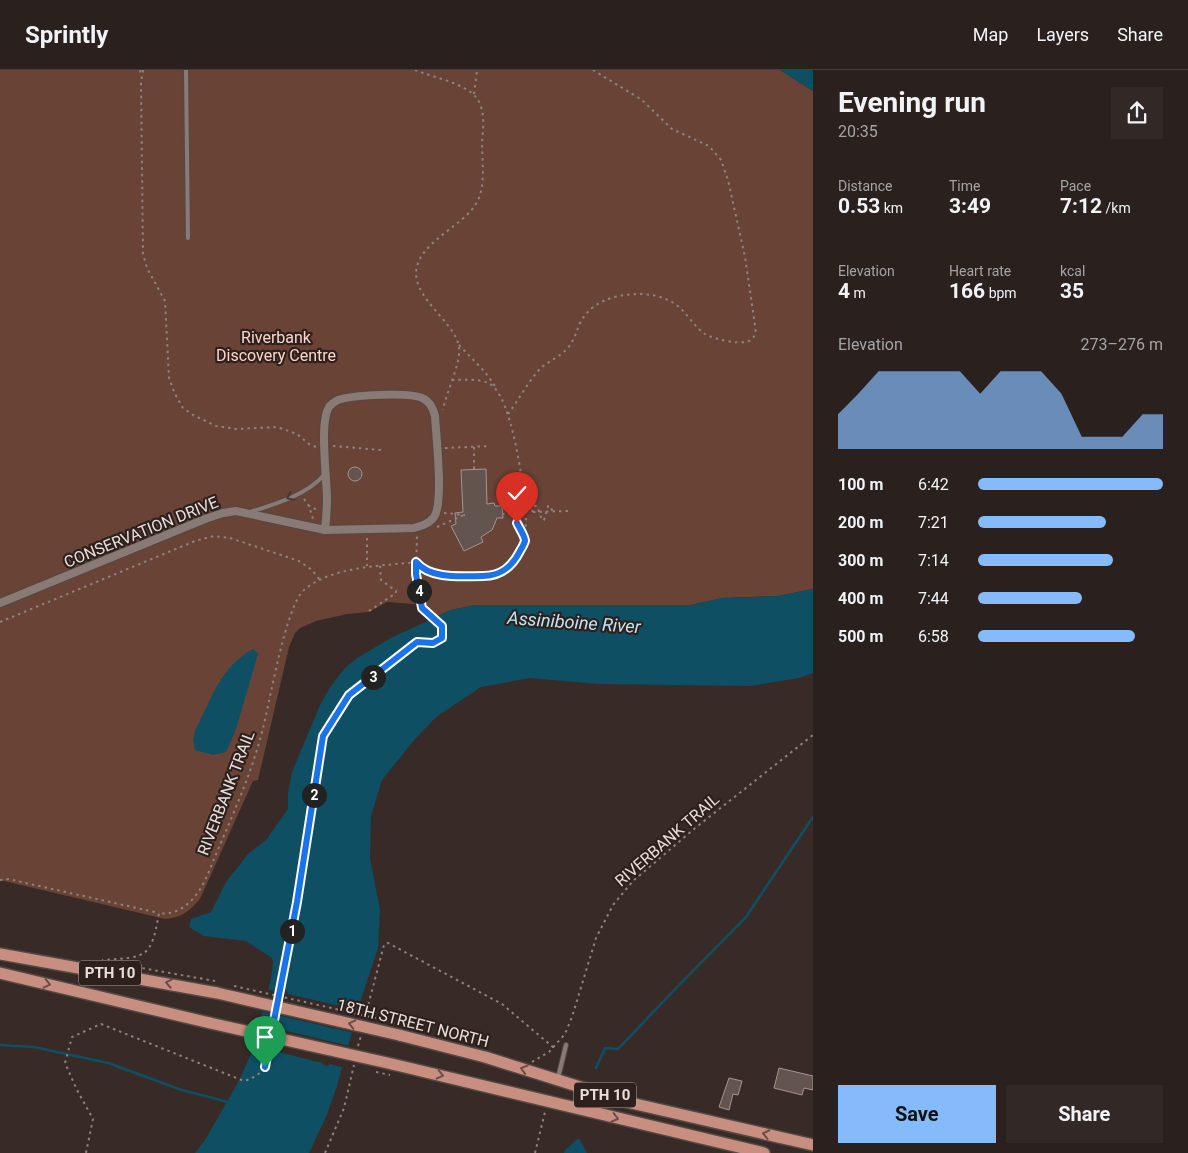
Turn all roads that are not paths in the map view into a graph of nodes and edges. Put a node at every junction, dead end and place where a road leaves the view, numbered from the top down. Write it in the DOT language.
graph roads {
  1 [pos="186,70"];
  2 [pos="188,238"];
  3 [pos="326,472"];
  4 [pos="248,513"];
  5 [pos="321,529"];
  6 [pos="0,603"];
  7 [pos="1,954"];
  8 [pos="0,973"];
  9 [pos="566,1045"];
  10 [pos="558,1080"];
  11 [pos="813,1146"];
  12 [pos="764,1153"];
  1 -- 2 [label="lane"];
  3 -- 4 [label="lane, one-way"];
  3 -- 5 [label="street, CONSERVATION DRIVE"];
  3 -- 5 [label="street, CONSERVATION DRIVE"];
  4 -- 5 [label="street, CONSERVATION DRIVE"];
  4 -- 6 [label="street, CONSERVATION DRIVE"];
  10 -- 7 [label="main road, 18TH STREET NORTH / PTH 10, one-way, bridge"];
  8 -- 12 [label="main road, PTH 10, one-way, bridge"];
  9 -- 10 [label="lane"];
  11 -- 10 [label="main road, 18TH STREET NORTH / PTH 10, one-way"];
}
